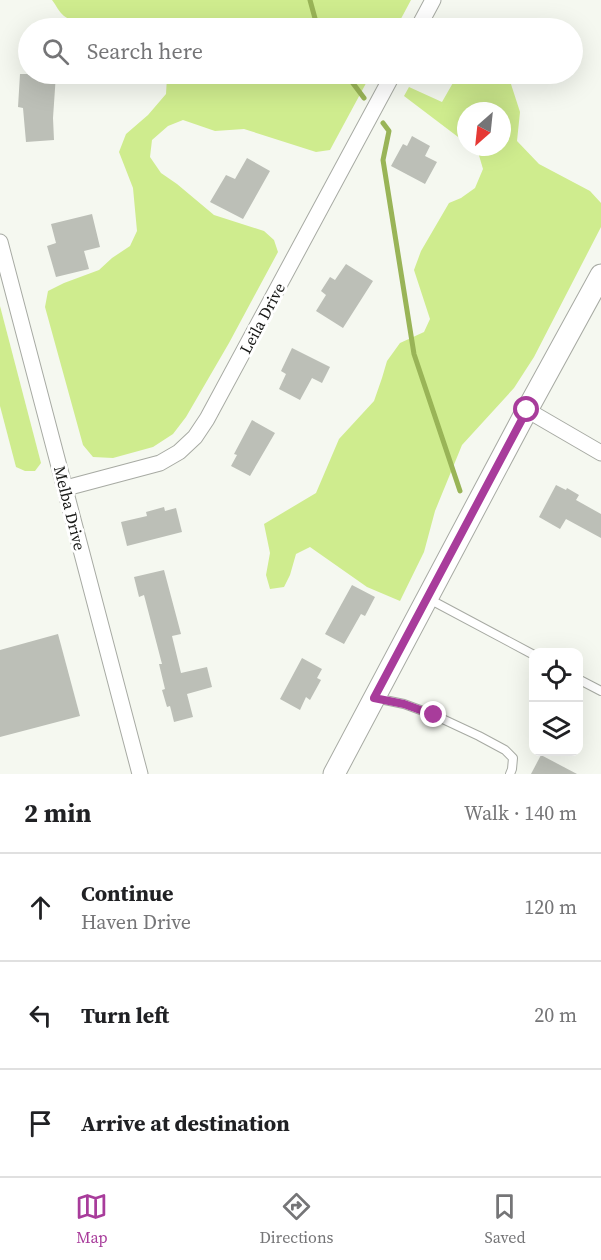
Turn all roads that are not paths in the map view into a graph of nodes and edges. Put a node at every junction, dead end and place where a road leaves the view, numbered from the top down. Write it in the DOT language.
graph roads {
  1 [pos="433,0"];
  2 [pos="423,18"];
  3 [pos="388,84"];
  4 [pos="0,242"];
  5 [pos="601,275"];
  6 [pos="527,410"];
  7 [pos="601,453"];
  8 [pos="66,488"];
  9 [pos="427,598"];
  10 [pos="529,652"];
  11 [pos="583,681"];
  12 [pos="601,691"];
  13 [pos="374,698"];
  14 [pos="140,774"];
  15 [pos="334,774"];
  16 [pos="510,774"];
  1 -- 2 [label="street"];
  3 -- 8 [label="street, Leila Drive"];
  4 -- 8 [label="street, Melba Drive"];
  5 -- 6 [label="street"];
  6 -- 7 [label="street"];
  6 -- 9 [label="street"];
  8 -- 14 [label="street, Melba Drive"];
  9 -- 10 [label="lane"];
  9 -- 13 [label="street"];
  11 -- 12 [label="lane"];
  13 -- 15 [label="street"];
  13 -- 16 [label="lane"];
}
